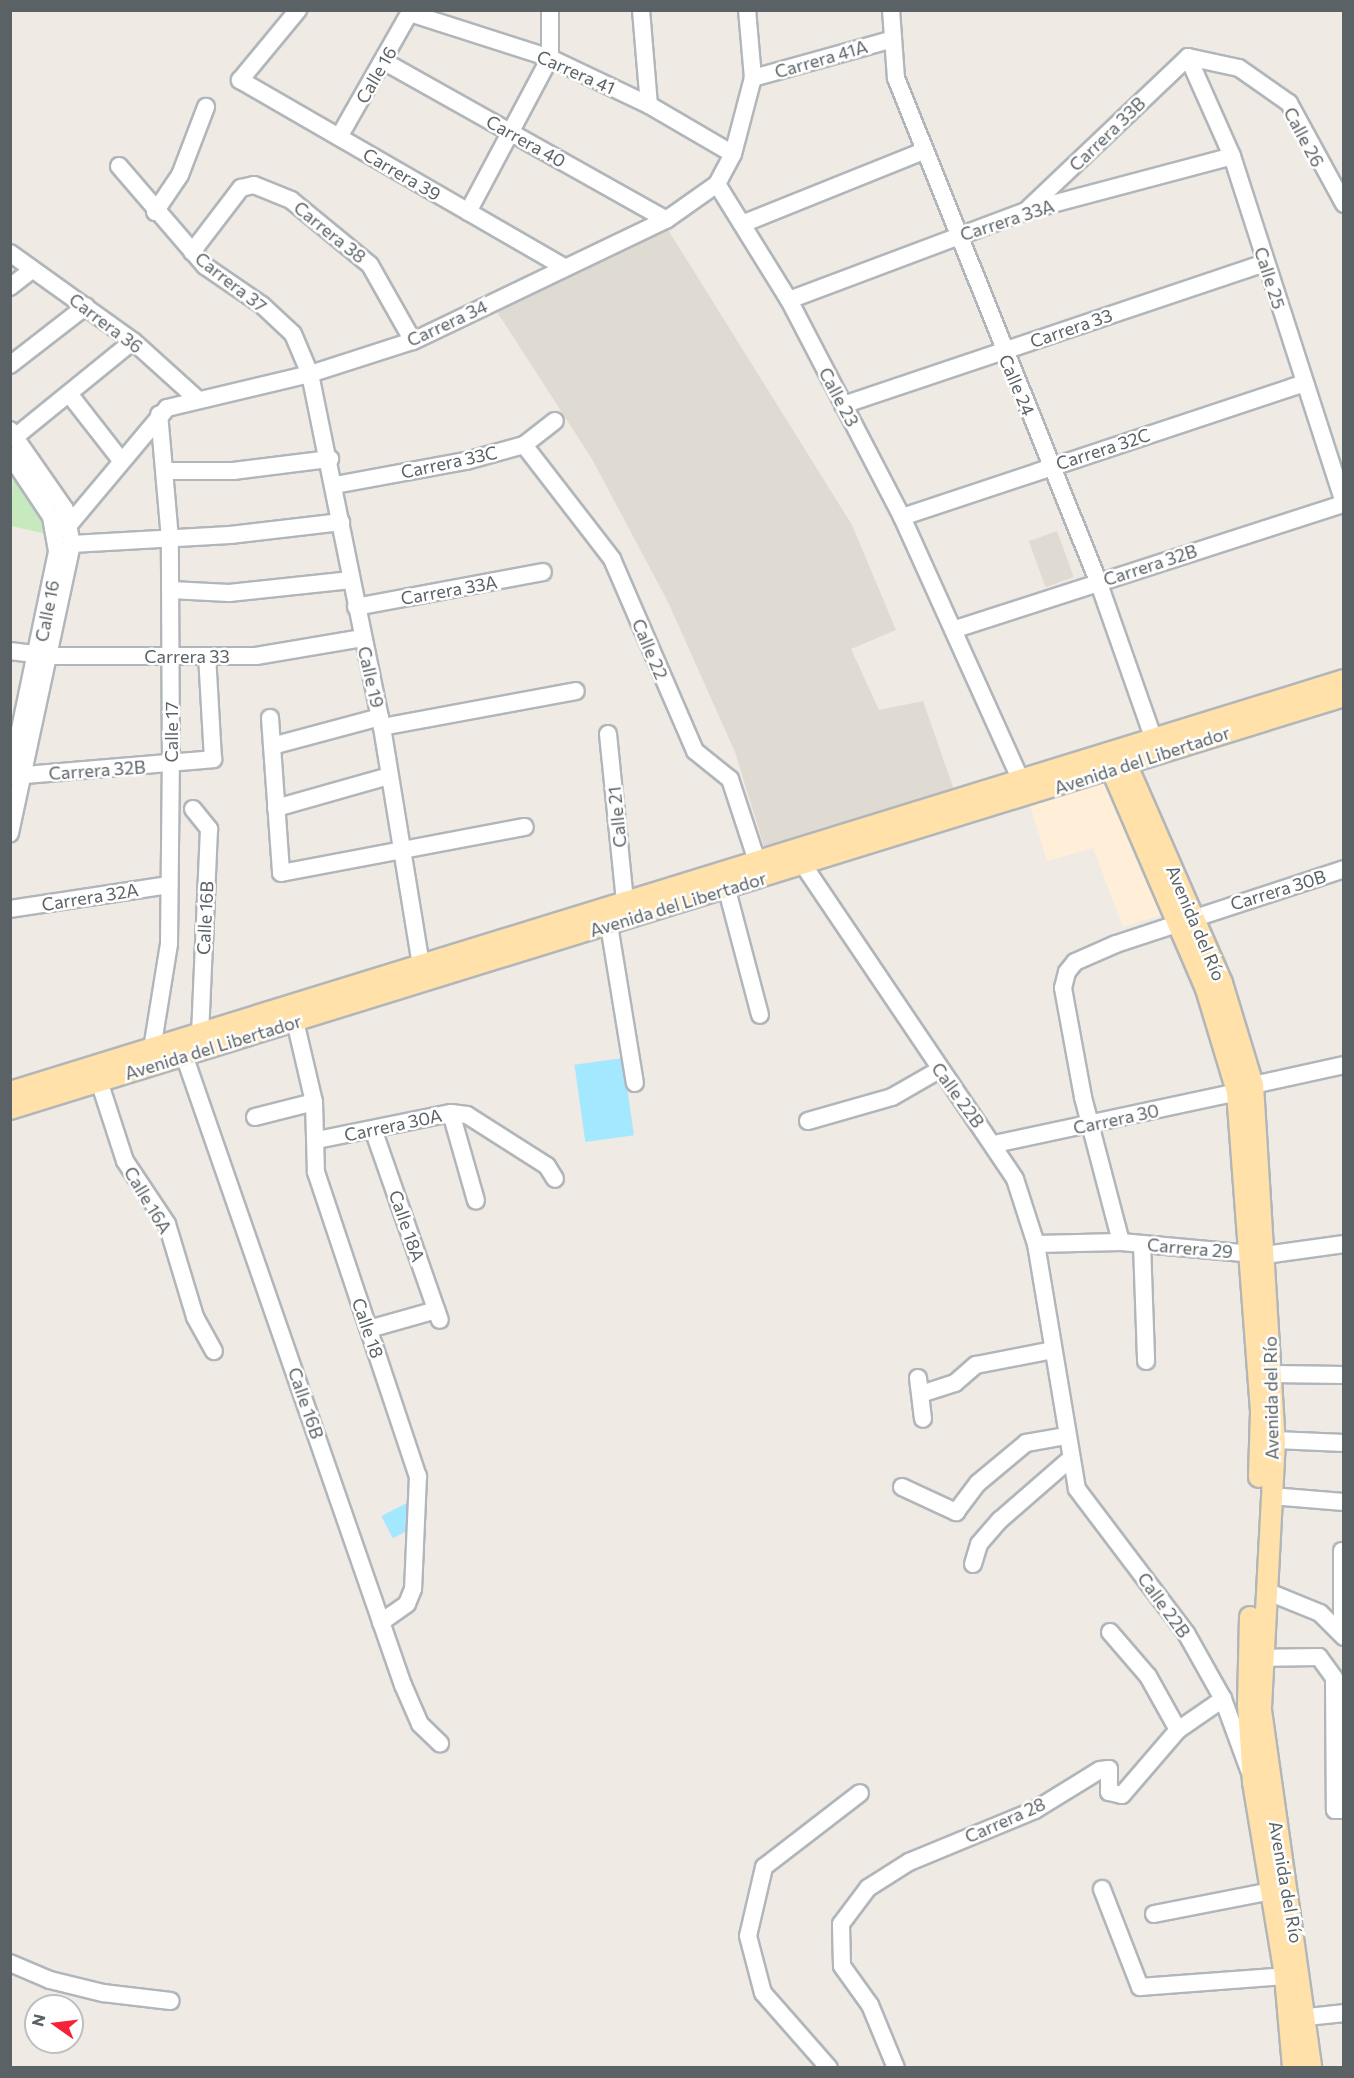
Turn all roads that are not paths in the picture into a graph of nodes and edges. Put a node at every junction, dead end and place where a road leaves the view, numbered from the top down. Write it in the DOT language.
graph roads {
  1 [pos="298,10"];
  2 [pos="550,10"];
  3 [pos="641,10"];
  4 [pos="747,10"];
  5 [pos="891,10"];
  6 [pos="410,12"];
  7 [pos="890,40"];
  8 [pos="1188,57"];
  9 [pos="550,58"];
  10 [pos="385,62"];
  11 [pos="753,78"];
  12 [pos="650,105"];
  13 [pos="206,107"];
  14 [pos="510,132"];
  15 [pos="339,137"];
  16 [pos="924,151"];
  17 [pos="733,154"];
  18 [pos="1232,156"];
  19 [pos="119,166"];
  20 [pos="717,184"];
  21 [pos="1344,204"];
  22 [pos="1026,211"];
  23 [pos="155,212"];
  24 [pos="468,212"];
  25 [pos="666,220"];
  26 [pos="742,224"];
  27 [pos="957,236"];
  28 [pos="192,252"];
  29 [pos="10,253"];
  30 [pos="1264,262"];
  31 [pos="564,267"];
  32 [pos="32,270"];
  33 [pos="10,288"];
  34 [pos="789,300"];
  35 [pos="86,306"];
  36 [pos="133,341"];
  37 [pos="414,341"];
  38 [pos="1003,351"];
  39 [pos="10,365"];
  40 [pos="310,374"];
  41 [pos="1304,382"];
  42 [pos="70,395"];
  43 [pos="196,398"];
  44 [pos="843,405"];
  45 [pos="159,414"];
  46 [pos="555,421"];
  47 [pos="13,434"];
  48 [pos="524,445"];
  49 [pos="10,455"];
  50 [pos="120,459"];
  51 [pos="330,459"];
  52 [pos="1051,466"];
  53 [pos="167,471"];
  54 [pos="335,485"];
  55 [pos="1344,503"];
  56 [pos="902,517"];
  57 [pos="341,522"];
  58 [pos="68,526"];
  59 [pos="170,539"];
  60 [pos="72,544"];
  61 [pos="543,572"];
  62 [pos="351,580"];
  63 [pos="1098,581"];
  64 [pos="171,590"];
  65 [pos="356,607"];
  66 [pos="956,629"];
  67 [pos="362,638"];
  68 [pos="10,651"];
  69 [pos="44,655"];
  70 [pos="207,656"];
  71 [pos="171,657"];
  72 [pos="1344,680"];
  73 [pos="576,691"];
  74 [pos="1344,696"];
  75 [pos="270,718"];
  76 [pos="381,722"];
  77 [pos="608,734"];
  78 [pos="272,746"];
  79 [pos="1157,749"];
  80 [pos="1116,761"];
  81 [pos="171,765"];
  82 [pos="17,775"];
  83 [pos="389,776"];
  84 [pos="1021,781"];
  85 [pos="276,808"];
  86 [pos="193,809"];
  87 [pos="525,828"];
  88 [pos="10,833"];
  89 [pos="400,847"];
  90 [pos="757,861"];
  91 [pos="804,866"];
  92 [pos="1344,869"];
  93 [pos="169,885"];
  94 [pos="726,890"];
  95 [pos="625,900"];
  96 [pos="10,909"];
  97 [pos="1186,919"];
  98 [pos="609,926"];
  99 [pos="422,974"];
  100 [pos="760,1015"];
  101 [pos="295,1022"];
  102 [pos="200,1035"];
  103 [pos="152,1049"];
  104 [pos="184,1055"];
  105 [pos="1344,1065"];
  106 [pos="939,1070"];
  107 [pos="99,1082"];
  108 [pos="635,1083"];
  109 [pos="1245,1088"];
  110 [pos="10,1092"];
  111 [pos="314,1102"];
  112 [pos="10,1109"];
  113 [pos="451,1113"];
  114 [pos="255,1117"];
  115 [pos="808,1121"];
  116 [pos="1089,1125"];
  117 [pos="374,1132"];
  118 [pos="317,1140"];
  119 [pos="995,1144"];
  120 [pos="555,1179"];
  121 [pos="476,1201"];
  122 [pos="1121,1242"];
  123 [pos="1036,1244"];
  124 [pos="1142,1244"];
  125 [pos="1344,1244"];
  126 [pos="1258,1254"];
  127 [pos="369,1329"];
  128 [pos="1053,1350"];
  129 [pos="214,1351"];
  130 [pos="1146,1361"];
  131 [pos="1273,1374"];
  132 [pos="1344,1374"];
  133 [pos="923,1419"];
  134 [pos="1066,1436"];
  135 [pos="1275,1440"];
  136 [pos="1344,1443"];
  137 [pos="1070,1460"];
  138 [pos="902,1488"];
  139 [pos="1271,1496"];
  140 [pos="1344,1502"];
  141 [pos="1342,1551"];
  142 [pos="973,1564"];
  143 [pos="1266,1591"];
  144 [pos="381,1622"];
  145 [pos="1341,1628"];
  146 [pos="1110,1632"];
  147 [pos="1254,1658"];
  148 [pos="1223,1699"];
  149 [pos="1178,1730"];
  150 [pos="440,1743"];
  151 [pos="1253,1782"];
  152 [pos="860,1793"];
  153 [pos="1344,1810"];
  154 [pos="1268,1822"];
  155 [pos="1275,1884"];
  156 [pos="1102,1889"];
  157 [pos="1154,1914"];
  158 [pos="10,1963"];
  159 [pos="1285,1976"];
  160 [pos="171,2001"];
  161 [pos="1344,2013"];
  162 [pos="1307,2017"];
  163 [pos="829,2067"];
  164 [pos="896,2067"];
  165 [pos="1293,2067"];
  166 [pos="1311,2067"];
  1 -- 15 [label="street, Carrera 39"];
  2 -- 9 [label="street"];
  3 -- 12 [label="street"];
  4 -- 11 [label="street"];
  5 -- 7 [label="street, Calle 24"];
  6 -- 9 [label="street, Carrera 41"];
  6 -- 10 [label="street, Calle 16"];
  7 -- 11 [label="street, Carrera 41A"];
  7 -- 16 [label="street, Calle 24"];
  8 -- 18 [label="street, Calle 25"];
  8 -- 21 [label="street, Calle 26"];
  8 -- 22 [label="street, Carrera 33B"];
  9 -- 12 [label="street, Carrera 41"];
  9 -- 14 [label="street"];
  10 -- 14 [label="street, Carrera 40"];
  10 -- 15 [label="street, Calle 16"];
  11 -- 17 [label="street"];
  12 -- 17 [label="street, Carrera 41"];
  13 -- 23 [label="street"];
  14 -- 24 [label="street"];
  14 -- 25 [label="street, Carrera 40"];
  15 -- 24 [label="street, Carrera 39"];
  16 -- 26 [label="street"];
  16 -- 27 [label="street, Calle 24"];
  17 -- 20 [label="street"];
  18 -- 22 [label="street, Carrera 33A"];
  18 -- 30 [label="street, Calle 25"];
  19 -- 23 [label="street, Carrera 37"];
  20 -- 25 [label="street, Carrera 34"];
  20 -- 26 [label="street, Calle 23"];
  22 -- 27 [label="street, Carrera 33A"];
  23 -- 28 [label="street, Carrera 37"];
  24 -- 31 [label="street, Carrera 39"];
  25 -- 31 [label="street, Carrera 34"];
  26 -- 34 [label="street, Calle 23"];
  27 -- 34 [label="street, Carrera 33A"];
  27 -- 38 [label="street, Calle 24"];
  28 -- 37 [label="street, Carrera 38"];
  28 -- 40 [label="street, Carrera 37"];
  29 -- 32 [label="street, Carrera 36"];
  30 -- 38 [label="street, Carrera 33"];
  30 -- 41 [label="street, Calle 25"];
  31 -- 37 [label="street, Carrera 34"];
  32 -- 33 [label="street"];
  32 -- 35 [label="street, Carrera 36"];
  34 -- 44 [label="street, Calle 23"];
  35 -- 36 [label="street, Carrera 36"];
  35 -- 39 [label="street"];
  36 -- 42 [label="street"];
  36 -- 43 [label="street, Carrera 36"];
  37 -- 40 [label="street, Carrera 34"];
  38 -- 44 [label="street, Carrera 33"];
  38 -- 52 [label="street, Calle 24"];
  40 -- 43 [label="street, Carrera 34"];
  40 -- 51 [label="street, Calle 19"];
  41 -- 52 [label="street, Carrera 32C"];
  41 -- 55 [label="street, Calle 25"];
  42 -- 47 [label="street"];
  42 -- 50 [label="street"];
  43 -- 45 [label="street, Carrera 34"];
  44 -- 56 [label="street, Calle 23"];
  45 -- 50 [label="street"];
  45 -- 53 [label="street, Calle 17"];
  46 -- 48 [label="street, Carrera 33C"];
  47 -- 58 [label="street, Calle 16"];
  48 -- 54 [label="street, Carrera 33C"];
  48 -- 90 [label="street, Calle 22"];
  49 -- 69 [label="street, Calle 16"];
  50 -- 58 [label="street"];
  51 -- 53 [label="street"];
  51 -- 54 [label="street, Calle 19"];
  52 -- 56 [label="street, Carrera 32C"];
  52 -- 63 [label="street, Calle 24"];
  53 -- 59 [label="street, Calle 17"];
  54 -- 57 [label="street, Calle 19"];
  55 -- 63 [label="street, Carrera 32B"];
  56 -- 66 [label="street, Calle 23"];
  57 -- 59 [label="street"];
  57 -- 62 [label="street, Calle 19"];
  58 -- 60 [label="street, Calle 16"];
  59 -- 60 [label="street"];
  59 -- 64 [label="street, Calle 17"];
  60 -- 69 [label="street, Calle 16"];
  61 -- 65 [label="street, Carrera 33A"];
  62 -- 64 [label="street"];
  62 -- 65 [label="street, Calle 19"];
  63 -- 66 [label="street, Carrera 32B"];
  63 -- 79 [label="street, Calle 24"];
  64 -- 71 [label="street, Calle 17"];
  65 -- 67 [label="street, Calle 19"];
  66 -- 84 [label="street, Calle 23"];
  67 -- 70 [label="street, Carrera 33"];
  67 -- 76 [label="street, Calle 19"];
  68 -- 69 [label="street, Carrera 33"];
  69 -- 71 [label="street, Carrera 33"];
  69 -- 82 [label="street, Calle 16"];
  70 -- 71 [label="street, Carrera 33"];
  70 -- 81 [label="street"];
  71 -- 81 [label="street, Calle 17"];
  72 -- 79 [label="main road, Avenida del Libertador"];
  73 -- 76 [label="street"];
  74 -- 79 [label="main road, Avenida del Libertador"];
  75 -- 78 [label="street"];
  76 -- 78 [label="street"];
  76 -- 83 [label="street, Calle 19"];
  77 -- 95 [label="street, Calle 21"];
  78 -- 85 [label="street"];
  79 -- 80 [label="main road, Avenida del Libertador"];
  80 -- 84 [label="main road, Avenida del Libertador"];
  80 -- 91 [label="main road, Avenida del Libertador"];
  80 -- 97 [label="main road, Avenida del Río"];
  81 -- 82 [label="street, Carrera 32B"];
  81 -- 93 [label="street, Calle 17"];
  82 -- 88 [label="street, Calle 16"];
  83 -- 85 [label="street"];
  83 -- 89 [label="street, Calle 19"];
  84 -- 90 [label="main road, Avenida del Libertador"];
  85 -- 89 [label="street"];
  86 -- 102 [label="street, Calle 16B"];
  87 -- 89 [label="street"];
  89 -- 99 [label="street, Calle 19"];
  90 -- 95 [label="main road, Avenida del Libertador"];
  91 -- 94 [label="main road, Avenida del Libertador"];
  91 -- 106 [label="street, Calle 22B"];
  92 -- 97 [label="street, Carrera 30B"];
  93 -- 96 [label="street, Carrera 32A"];
  93 -- 103 [label="street, Calle 17"];
  94 -- 98 [label="main road, Avenida del Libertador"];
  94 -- 100 [label="street"];
  95 -- 99 [label="main road, Avenida del Libertador"];
  97 -- 109 [label="main road, Avenida del Río"];
  97 -- 116 [label="street, Carrera 30B"];
  98 -- 99 [label="main road, Avenida del Libertador"];
  98 -- 108 [label="street"];
  99 -- 101 [label="main road, Avenida del Libertador"];
  99 -- 102 [label="main road, Avenida del Libertador"];
  101 -- 104 [label="main road, Avenida del Libertador"];
  101 -- 111 [label="street, Calle 18"];
  102 -- 103 [label="main road, Avenida del Libertador"];
  103 -- 110 [label="main road, Avenida del Libertador"];
  104 -- 107 [label="main road, Avenida del Libertador"];
  104 -- 144 [label="street, Calle 16B"];
  105 -- 109 [label="street, Carrera 30"];
  106 -- 115 [label="street"];
  106 -- 119 [label="street, Calle 22B"];
  107 -- 112 [label="main road, Avenida del Libertador"];
  107 -- 129 [label="street, Calle 16A"];
  109 -- 116 [label="street, Carrera 30"];
  109 -- 126 [label="main road, Avenida del Río"];
  111 -- 114 [label="street"];
  111 -- 118 [label="street, Calle 18"];
  113 -- 117 [label="street, Carrera 30A"];
  113 -- 120 [label="street, Carrera 30A"];
  113 -- 121 [label="street"];
  116 -- 119 [label="street, Carrera 30"];
  116 -- 122 [label="street, Carrera 30B"];
  117 -- 118 [label="street, Carrera 30A"];
  117 -- 127 [label="street, Calle 18A"];
  118 -- 127 [label="street, Calle 18"];
  119 -- 123 [label="street, Calle 22B"];
  122 -- 123 [label="street, Carrera 29"];
  122 -- 124 [label="street, Carrera 29"];
  123 -- 128 [label="street, Calle 22B"];
  124 -- 126 [label="street, Carrera 29"];
  124 -- 130 [label="street"];
  125 -- 126 [label="street, Carrera 29"];
  126 -- 131 [label="main road, Avenida del Río"];
  126 -- 147 [label="main road, Avenida del Río"];
  127 -- 144 [label="street, Calle 18"];
  128 -- 133 [label="street"];
  128 -- 134 [label="street, Calle 22B"];
  131 -- 132 [label="street"];
  131 -- 135 [label="main road, Avenida del Río"];
  134 -- 137 [label="street, Calle 22B"];
  134 -- 138 [label="street"];
  135 -- 136 [label="street"];
  135 -- 139 [label="main road, Avenida del Río"];
  137 -- 142 [label="street"];
  137 -- 148 [label="street, Calle 22B"];
  139 -- 140 [label="street"];
  139 -- 143 [label="main road, Avenida del Río"];
  141 -- 145 [label="street"];
  143 -- 145 [label="street"];
  143 -- 147 [label="main road, Avenida del Río"];
  144 -- 150 [label="street, Calle 16B"];
  146 -- 149 [label="street"];
  147 -- 151 [label="main road, Avenida del Río"];
  147 -- 153 [label="street"];
  147 -- 154 [label="main road, Avenida del Río"];
  148 -- 149 [label="street"];
  148 -- 151 [label="street, Calle 22B"];
  149 -- 164 [label="street, Carrera 28"];
  151 -- 154 [label="main road, Avenida del Río"];
  152 -- 163 [label="street"];
  154 -- 155 [label="main road, Avenida del Río"];
  155 -- 157 [label="street"];
  155 -- 159 [label="main road, Avenida del Río"];
  155 -- 162 [label="main road, Avenida del Río"];
  156 -- 159 [label="street"];
  158 -- 160 [label="street"];
  159 -- 165 [label="main road, Avenida del Río"];
  161 -- 162 [label="street"];
  162 -- 166 [label="main road, Avenida del Río"];
}
